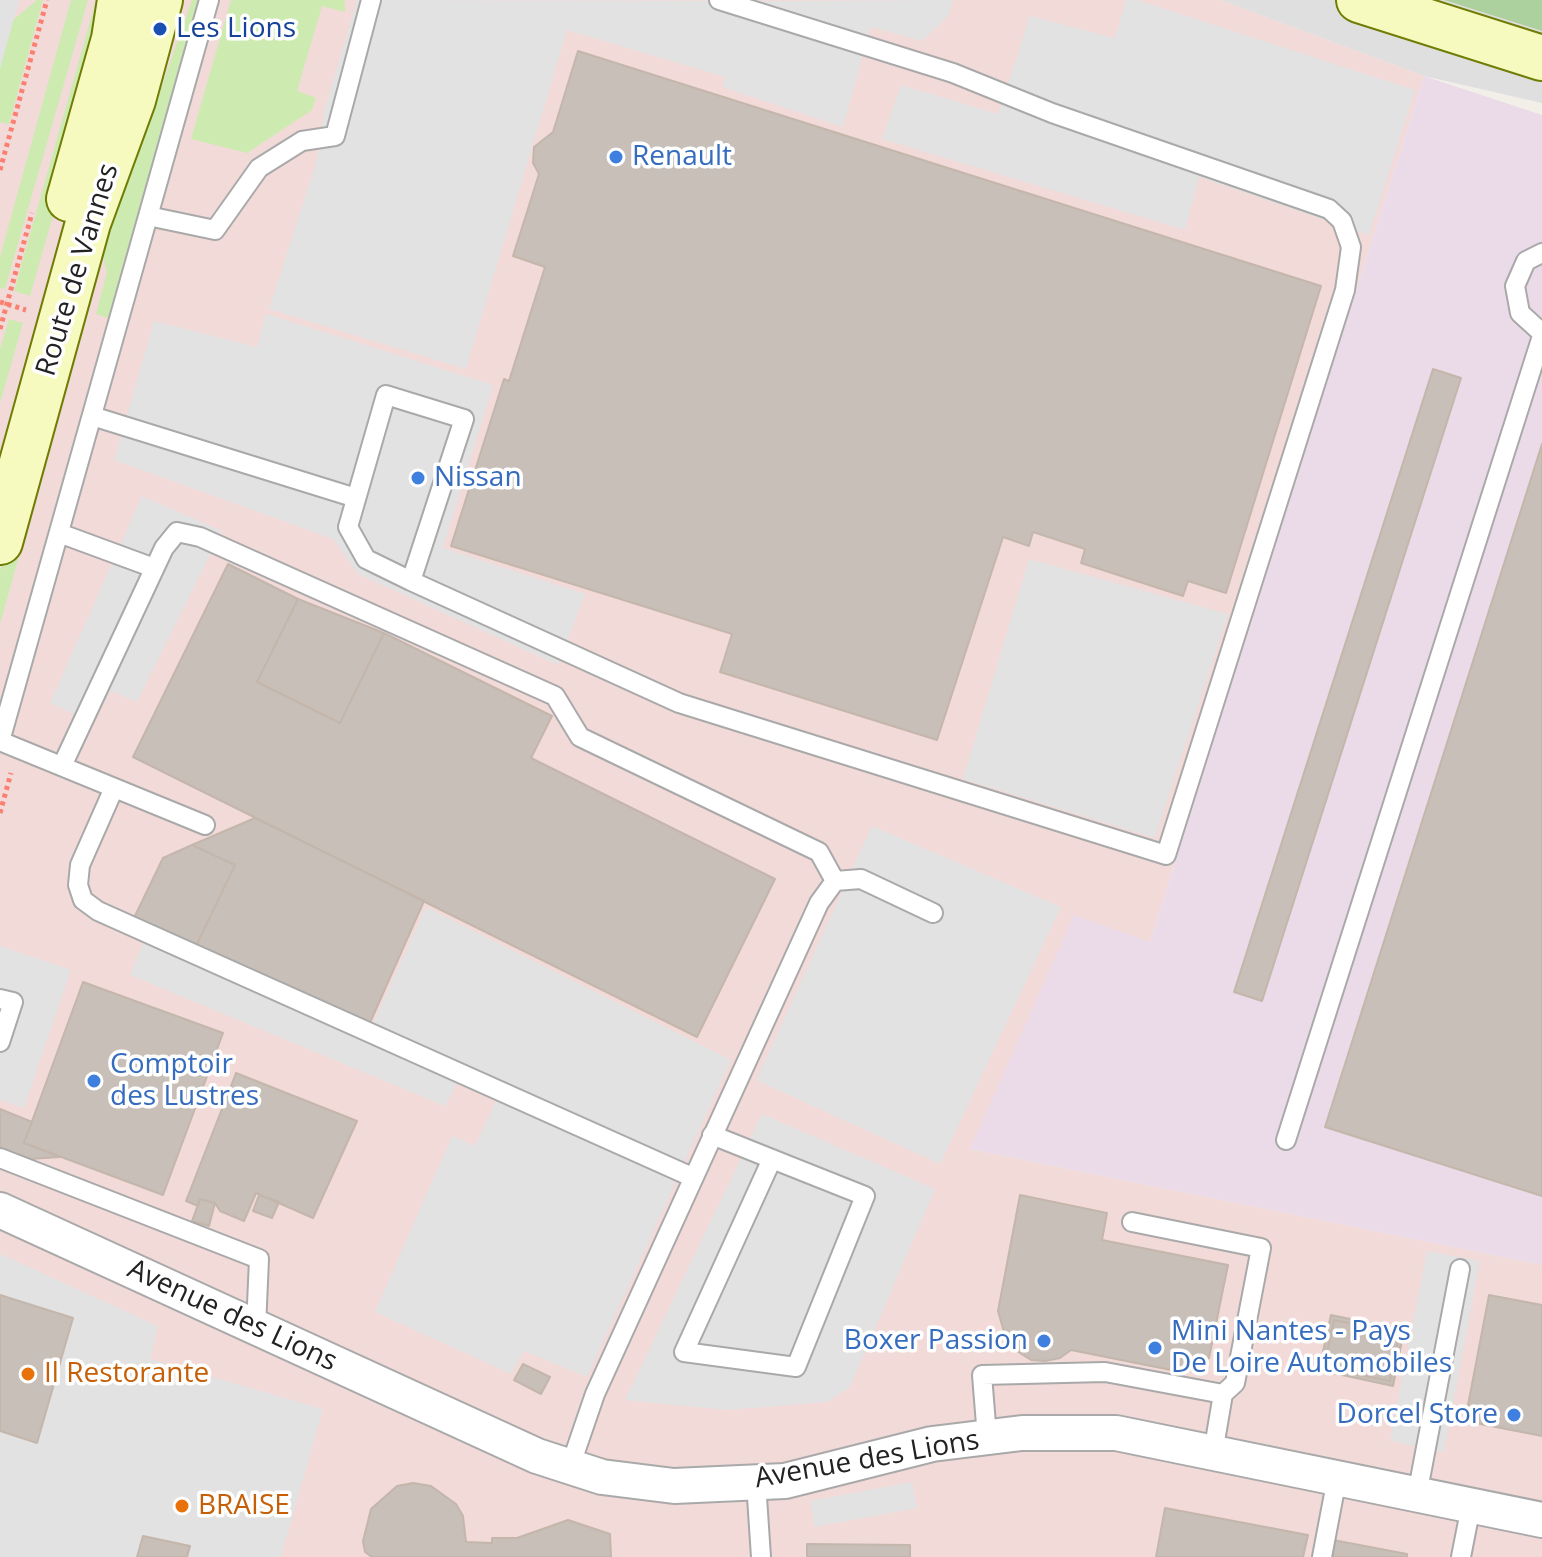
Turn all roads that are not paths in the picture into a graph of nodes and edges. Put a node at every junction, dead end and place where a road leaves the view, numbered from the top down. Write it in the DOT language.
graph roads {
  1 [pos="120,0"];
  2 [pos="160,0"];
  3 [pos="209,0"];
  4 [pos="371,0"];
  5 [pos="719,0"];
  6 [pos="1359,0"];
  7 [pos="1542,58"];
  8 [pos="148,216"];
  9 [pos="1542,253"];
  10 [pos="1542,334"];
  11 [pos="92,416"];
  12 [pos="0,444"];
  13 [pos="356,498"];
  14 [pos="59,533"];
  15 [pos="0,542"];
  16 [pos="154,568"];
  17 [pos="411,581"];
  18 [pos="0,741"];
  19 [pos="62,766"];
  20 [pos="114,788"];
  21 [pos="205,825"];
  22 [pos="835,881"];
  23 [pos="933,913"];
  24 [pos="0,999"];
  25 [pos="0,1042"];
  26 [pos="712,1135"];
  27 [pos="1286,1140"];
  28 [pos="0,1158"];
  29 [pos="772,1159"];
  30 [pos="692,1177"];
  31 [pos="0,1210"];
  32 [pos="1132,1222"];
  33 [pos="1460,1269"];
  34 [pos="256,1327"];
  35 [pos="1223,1394"];
  36 [pos="987,1437"];
  37 [pos="1213,1453"];
  38 [pos="570,1467"];
  39 [pos="1337,1478"];
  40 [pos="756,1482"];
  41 [pos="1417,1495"];
  42 [pos="1471,1506"];
  43 [pos="1542,1520"];
  44 [pos="761,1557"];
  45 [pos="1322,1557"];
  46 [pos="1461,1557"];
  1 -- 12 [label="main road, Route de Vannes"];
  2 -- 15 [label="main road, Route de Vannes"];
  3 -- 8 [label="lane"];
  4 -- 8 [label="lane"];
  5 -- 17 [label="lane"];
  6 -- 7 [label="main road"];
  8 -- 11 [label="lane"];
  9 -- 10 [label="lane"];
  10 -- 27 [label="lane"];
  11 -- 13 [label="lane"];
  11 -- 14 [label="lane"];
  13 -- 17 [label="lane"];
  13 -- 17 [label="lane"];
  14 -- 16 [label="lane"];
  14 -- 18 [label="lane"];
  16 -- 19 [label="lane"];
  16 -- 22 [label="lane"];
  18 -- 19 [label="lane"];
  19 -- 20 [label="lane"];
  20 -- 21 [label="lane"];
  20 -- 30 [label="lane"];
  22 -- 23 [label="lane"];
  22 -- 26 [label="lane"];
  24 -- 25 [label="lane"];
  26 -- 29 [label="lane"];
  26 -- 30 [label="lane"];
  28 -- 34 [label="lane"];
  29 -- 29 [label="lane"];
  30 -- 38 [label="lane"];
  31 -- 34 [label="street, Avenue des Lions"];
  32 -- 35 [label="lane"];
  33 -- 41 [label="lane"];
  34 -- 38 [label="street, Avenue des Lions"];
  35 -- 36 [label="lane"];
  35 -- 37 [label="lane"];
  36 -- 37 [label="street, Avenue des Lions"];
  36 -- 40 [label="street, Avenue des Lions"];
  37 -- 39 [label="street, Avenue des Lions"];
  38 -- 40 [label="street, Avenue des Lions"];
  39 -- 41 [label="street, Avenue des Lions"];
  39 -- 45 [label="lane"];
  40 -- 44 [label="lane"];
  41 -- 42 [label="street, Avenue des Lions"];
  42 -- 43 [label="street, Avenue des Lions"];
  42 -- 46 [label="lane"];
}
